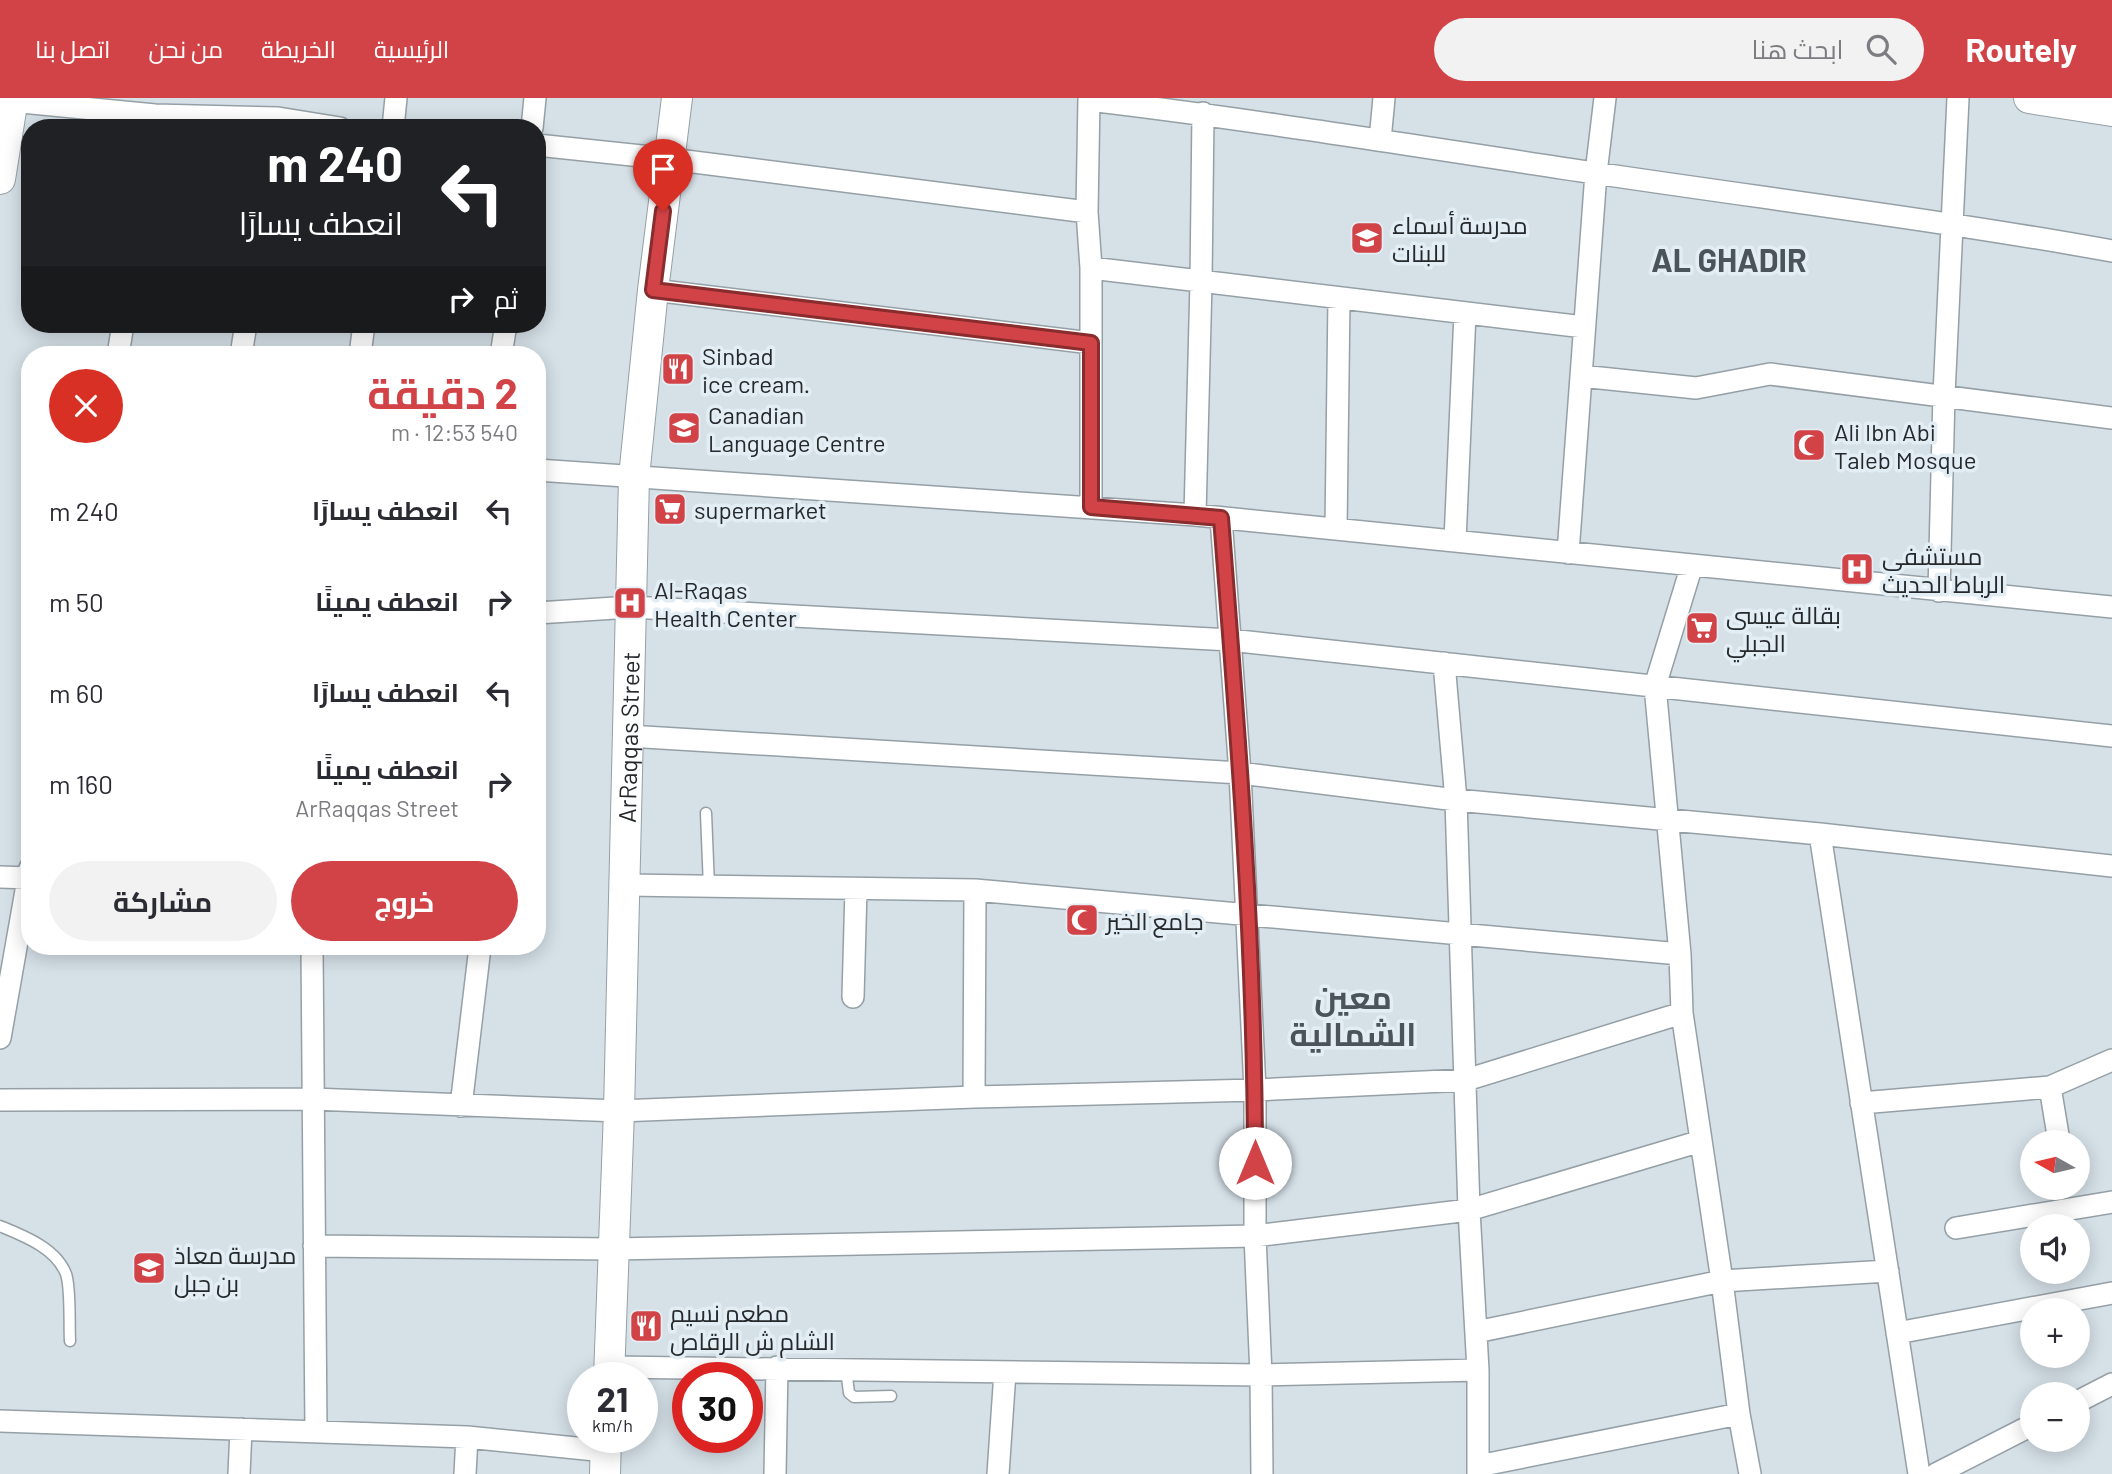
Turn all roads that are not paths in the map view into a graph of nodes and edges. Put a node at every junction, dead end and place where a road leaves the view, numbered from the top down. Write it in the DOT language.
graph roads {
  1 [pos="396,98"];
  2 [pos="536,98"];
  3 [pos="677,98"];
  4 [pos="1384,98"];
  5 [pos="1605,98"];
  6 [pos="1958,98"];
  7 [pos="2029,98"];
  8 [pos="1089,99"];
  9 [pos="8,100"];
  10 [pos="2112,111"];
  11 [pos="1203,113"];
  12 [pos="156,114"];
  13 [pos="223,119"];
  14 [pos="394,119"];
  15 [pos="533,119"];
  16 [pos="1380,140"];
  17 [pos="546,146"];
  18 [pos="670,159"];
  19 [pos="1596,173"];
  20 [pos="0,179"];
  21 [pos="1087,212"];
  22 [pos="1953,225"];
  23 [pos="2112,251"];
  24 [pos="1091,268"];
  25 [pos="1201,282"];
  26 [pos="653,290"];
  27 [pos="1339,298"];
  28 [pos="1465,313"];
  29 [pos="1584,327"];
  30 [pos="1091,343"];
  31 [pos="1581,376"];
  32 [pos="1944,395"];
  33 [pos="2112,418"];
  34 [pos="546,471"];
  35 [pos="634,477"];
  36 [pos="1091,507"];
  37 [pos="1195,515"];
  38 [pos="1221,518"];
  39 [pos="1336,529"];
  40 [pos="1455,541"];
  41 [pos="1568,552"];
  42 [pos="1692,565"];
  43 [pos="1939,591"];
  44 [pos="631,607"];
  45 [pos="2112,607"];
  46 [pos="546,612"];
  47 [pos="1230,640"];
  48 [pos="1444,663"];
  49 [pos="1655,686"];
  50 [pos="628,736"];
  51 [pos="2112,736"];
  52 [pos="1240,774"];
  53 [pos="1456,800"];
  54 [pos="706,813"];
  55 [pos="1668,820"];
  56 [pos="1820,834"];
  57 [pos="2112,866"];
  58 [pos="21,875"];
  59 [pos="0,877"];
  60 [pos="625,885"];
  61 [pos="709,887"];
  62 [pos="856,889"];
  63 [pos="975,890"];
  64 [pos="1247,915"];
  65 [pos="21,919"];
  66 [pos="1460,934"];
  67 [pos="1680,954"];
  68 [pos="312,955"];
  69 [pos="479,955"];
  70 [pos="853,997"];
  71 [pos="1682,1013"];
  72 [pos="0,1038"];
  73 [pos="2112,1060"];
  74 [pos="1466,1080"];
  75 [pos="2050,1087"];
  76 [pos="1255,1090"];
  77 [pos="974,1097"];
  78 [pos="313,1099"];
  79 [pos="0,1100"];
  80 [pos="1861,1103"];
  81 [pos="461,1106"];
  82 [pos="619,1111"];
  83 [pos="2057,1130"];
  84 [pos="1700,1142"];
  85 [pos="2112,1202"];
  86 [pos="1469,1210"];
  87 [pos="0,1226"];
  88 [pos="1956,1228"];
  89 [pos="1255,1236"];
  90 [pos="314,1246"];
  91 [pos="614,1249"];
  92 [pos="1888,1271"];
  93 [pos="1722,1281"];
  94 [pos="2112,1293"];
  95 [pos="1476,1332"];
  96 [pos="1897,1333"];
  97 [pos="69,1341"];
  98 [pos="610,1362"];
  99 [pos="777,1367"];
  100 [pos="846,1368"];
  101 [pos="1478,1370"];
  102 [pos="658,1371"];
  103 [pos="1005,1372"];
  104 [pos="1261,1375"];
  105 [pos="2112,1384"];
  106 [pos="2090,1395"];
  107 [pos="891,1396"];
  108 [pos="1739,1414"];
  109 [pos="0,1421"];
  110 [pos="241,1429"];
  111 [pos="2020,1431"];
  112 [pos="316,1432"];
  113 [pos="467,1437"];
  114 [pos="605,1454"];
  115 [pos="1478,1470"];
  116 [pos="239,1474"];
  117 [pos="465,1474"];
  118 [pos="775,1474"];
  119 [pos="998,1474"];
  120 [pos="1262,1474"];
  121 [pos="1750,1474"];
  122 [pos="1919,1474"];
  123 [pos="1936,1474"];
  1 -- 14 [label="street"];
  2 -- 15 [label="street"];
  3 -- 18 [label="street, ArRaqqas Street"];
  4 -- 16 [label="street"];
  5 -- 19 [label="street"];
  6 -- 22 [label="street"];
  7 -- 10 [label="street"];
  8 -- 11 [label="street"];
  8 -- 21 [label="street"];
  9 -- 12 [label="street"];
  9 -- 20 [label="street"];
  11 -- 16 [label="street"];
  11 -- 25 [label="street"];
  12 -- 13 [label="street"];
  16 -- 19 [label="street"];
  17 -- 18 [label="street"];
  18 -- 21 [label="street"];
  18 -- 26 [label="street, ArRaqqas Street"];
  19 -- 22 [label="street"];
  19 -- 29 [label="street"];
  21 -- 24 [label="street"];
  22 -- 23 [label="street"];
  22 -- 32 [label="street"];
  24 -- 25 [label="street"];
  24 -- 30 [label="street"];
  25 -- 27 [label="street"];
  25 -- 37 [label="street"];
  26 -- 30 [label="street"];
  26 -- 35 [label="street, ArRaqqas Street"];
  27 -- 28 [label="street"];
  27 -- 39 [label="street"];
  28 -- 29 [label="street"];
  28 -- 40 [label="street"];
  29 -- 31 [label="street"];
  30 -- 36 [label="street"];
  31 -- 32 [label="street"];
  31 -- 41 [label="street"];
  32 -- 33 [label="street"];
  32 -- 43 [label="street"];
  34 -- 35 [label="street"];
  35 -- 36 [label="street"];
  35 -- 44 [label="street, ArRaqqas Street"];
  36 -- 37 [label="street"];
  37 -- 38 [label="street"];
  38 -- 39 [label="street"];
  38 -- 47 [label="street"];
  39 -- 40 [label="street"];
  40 -- 41 [label="street"];
  41 -- 42 [label="street"];
  42 -- 43 [label="street"];
  42 -- 49 [label="street"];
  43 -- 45 [label="street"];
  44 -- 46 [label="street"];
  44 -- 47 [label="street"];
  44 -- 50 [label="street, ArRaqqas Street"];
  47 -- 48 [label="street"];
  47 -- 52 [label="street"];
  48 -- 49 [label="street"];
  48 -- 53 [label="street"];
  49 -- 51 [label="street"];
  49 -- 55 [label="street"];
  50 -- 52 [label="street"];
  50 -- 60 [label="street, ArRaqqas Street"];
  52 -- 53 [label="street"];
  52 -- 64 [label="street"];
  53 -- 55 [label="street"];
  53 -- 66 [label="street"];
  54 -- 61 [label="lane"];
  55 -- 56 [label="street"];
  55 -- 67 [label="street"];
  56 -- 57 [label="street"];
  56 -- 80 [label="street"];
  58 -- 59 [label="street"];
  60 -- 61 [label="street"];
  60 -- 82 [label="street, ArRaqqas Street"];
  61 -- 62 [label="street"];
  62 -- 63 [label="street"];
  62 -- 70 [label="street"];
  63 -- 64 [label="street"];
  63 -- 77 [label="street"];
  64 -- 66 [label="street"];
  64 -- 76 [label="street"];
  65 -- 72 [label="street"];
  66 -- 67 [label="street"];
  66 -- 74 [label="street"];
  67 -- 71 [label="street"];
  68 -- 78 [label="street"];
  69 -- 81 [label="street"];
  71 -- 74 [label="street"];
  71 -- 84 [label="street"];
  73 -- 75 [label="street"];
  74 -- 76 [label="street"];
  74 -- 86 [label="street"];
  75 -- 80 [label="street"];
  75 -- 83 [label="street"];
  76 -- 77 [label="street"];
  76 -- 89 [label="street"];
  77 -- 82 [label="street"];
  78 -- 79 [label="street"];
  78 -- 81 [label="street"];
  78 -- 90 [label="street"];
  80 -- 92 [label="street"];
  81 -- 82 [label="street"];
  82 -- 91 [label="street, ArRaqqas Street"];
  84 -- 86 [label="street"];
  84 -- 93 [label="street"];
  85 -- 88 [label="street"];
  86 -- 89 [label="street"];
  86 -- 95 [label="street"];
  87 -- 97 [label="lane"];
  89 -- 91 [label="street"];
  89 -- 104 [label="street"];
  90 -- 91 [label="street"];
  90 -- 112 [label="street"];
  91 -- 98 [label="street, ArRaqqas Street"];
  92 -- 93 [label="street"];
  92 -- 96 [label="street"];
  93 -- 95 [label="street"];
  93 -- 108 [label="street"];
  94 -- 96 [label="street"];
  95 -- 101 [label="street"];
  96 -- 122 [label="street"];
  99 -- 100 [label="street"];
  99 -- 102 [label="street"];
  99 -- 118 [label="street"];
  100 -- 103 [label="street"];
  100 -- 107 [label="lane"];
  101 -- 104 [label="street"];
  101 -- 115 [label="street"];
  103 -- 104 [label="street"];
  103 -- 119 [label="street"];
  104 -- 120 [label="street"];
  105 -- 106 [label="street"];
  108 -- 115 [label="street"];
  108 -- 121 [label="street"];
  109 -- 110 [label="street"];
  110 -- 112 [label="street"];
  110 -- 116 [label="street"];
  111 -- 123 [label="street"];
  112 -- 113 [label="street"];
  113 -- 114 [label="street"];
  113 -- 117 [label="street"];
}
